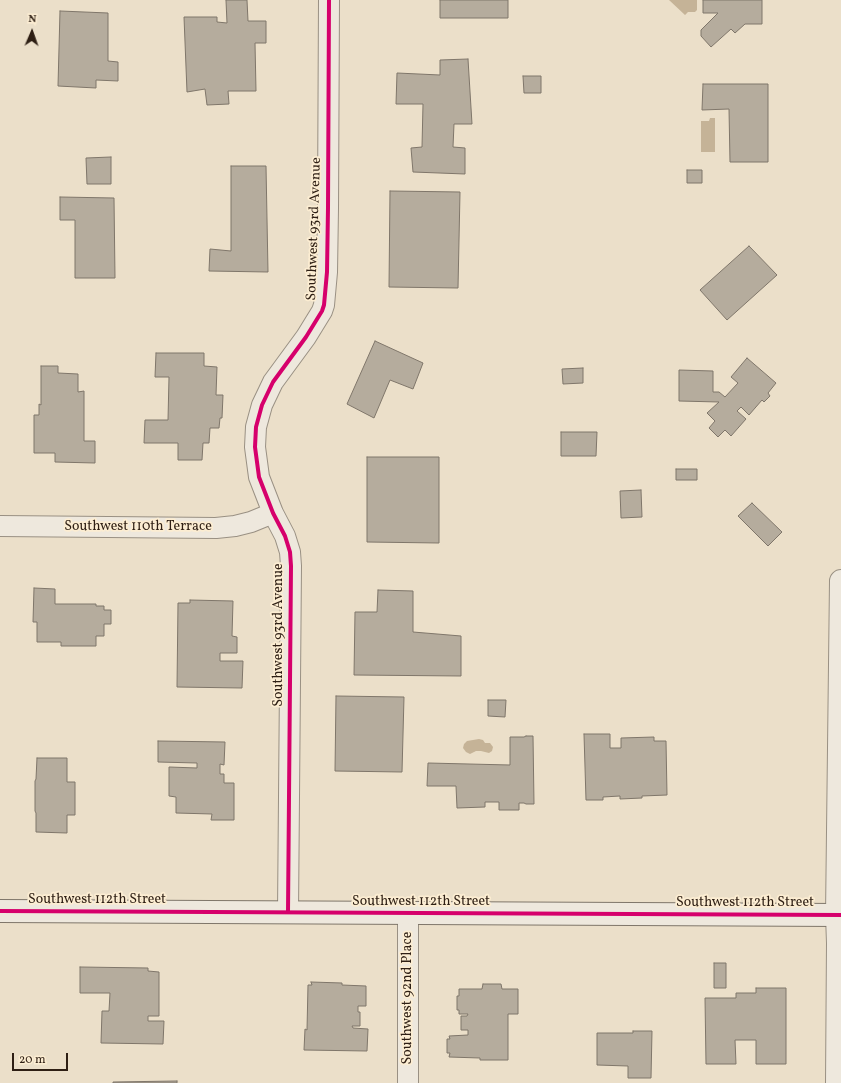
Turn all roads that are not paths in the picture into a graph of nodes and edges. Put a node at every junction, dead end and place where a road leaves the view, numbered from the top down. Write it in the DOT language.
graph roads {
  1 [pos="329,0"];
  2 [pos="273,513"];
  3 [pos="0,526"];
  4 [pos="841,581"];
  5 [pos="0,911"];
  6 [pos="288,912"];
  7 [pos="408,913"];
  8 [pos="839,915"];
  9 [pos="408,1083"];
  10 [pos="837,1083"];
  1 -- 2 [label="street, Southwest 93rd Avenue"];
  2 -- 3 [label="street, Southwest 110th Terrace"];
  2 -- 6 [label="street, Southwest 93rd Avenue"];
  4 -- 8 [label="main road"];
  5 -- 6 [label="main road, Southwest 112th Street"];
  6 -- 7 [label="main road, Southwest 112th Street"];
  7 -- 8 [label="main road, Southwest 112th Street"];
  7 -- 9 [label="street, Southwest 92nd Place"];
  8 -- 10 [label="main road"];
}
